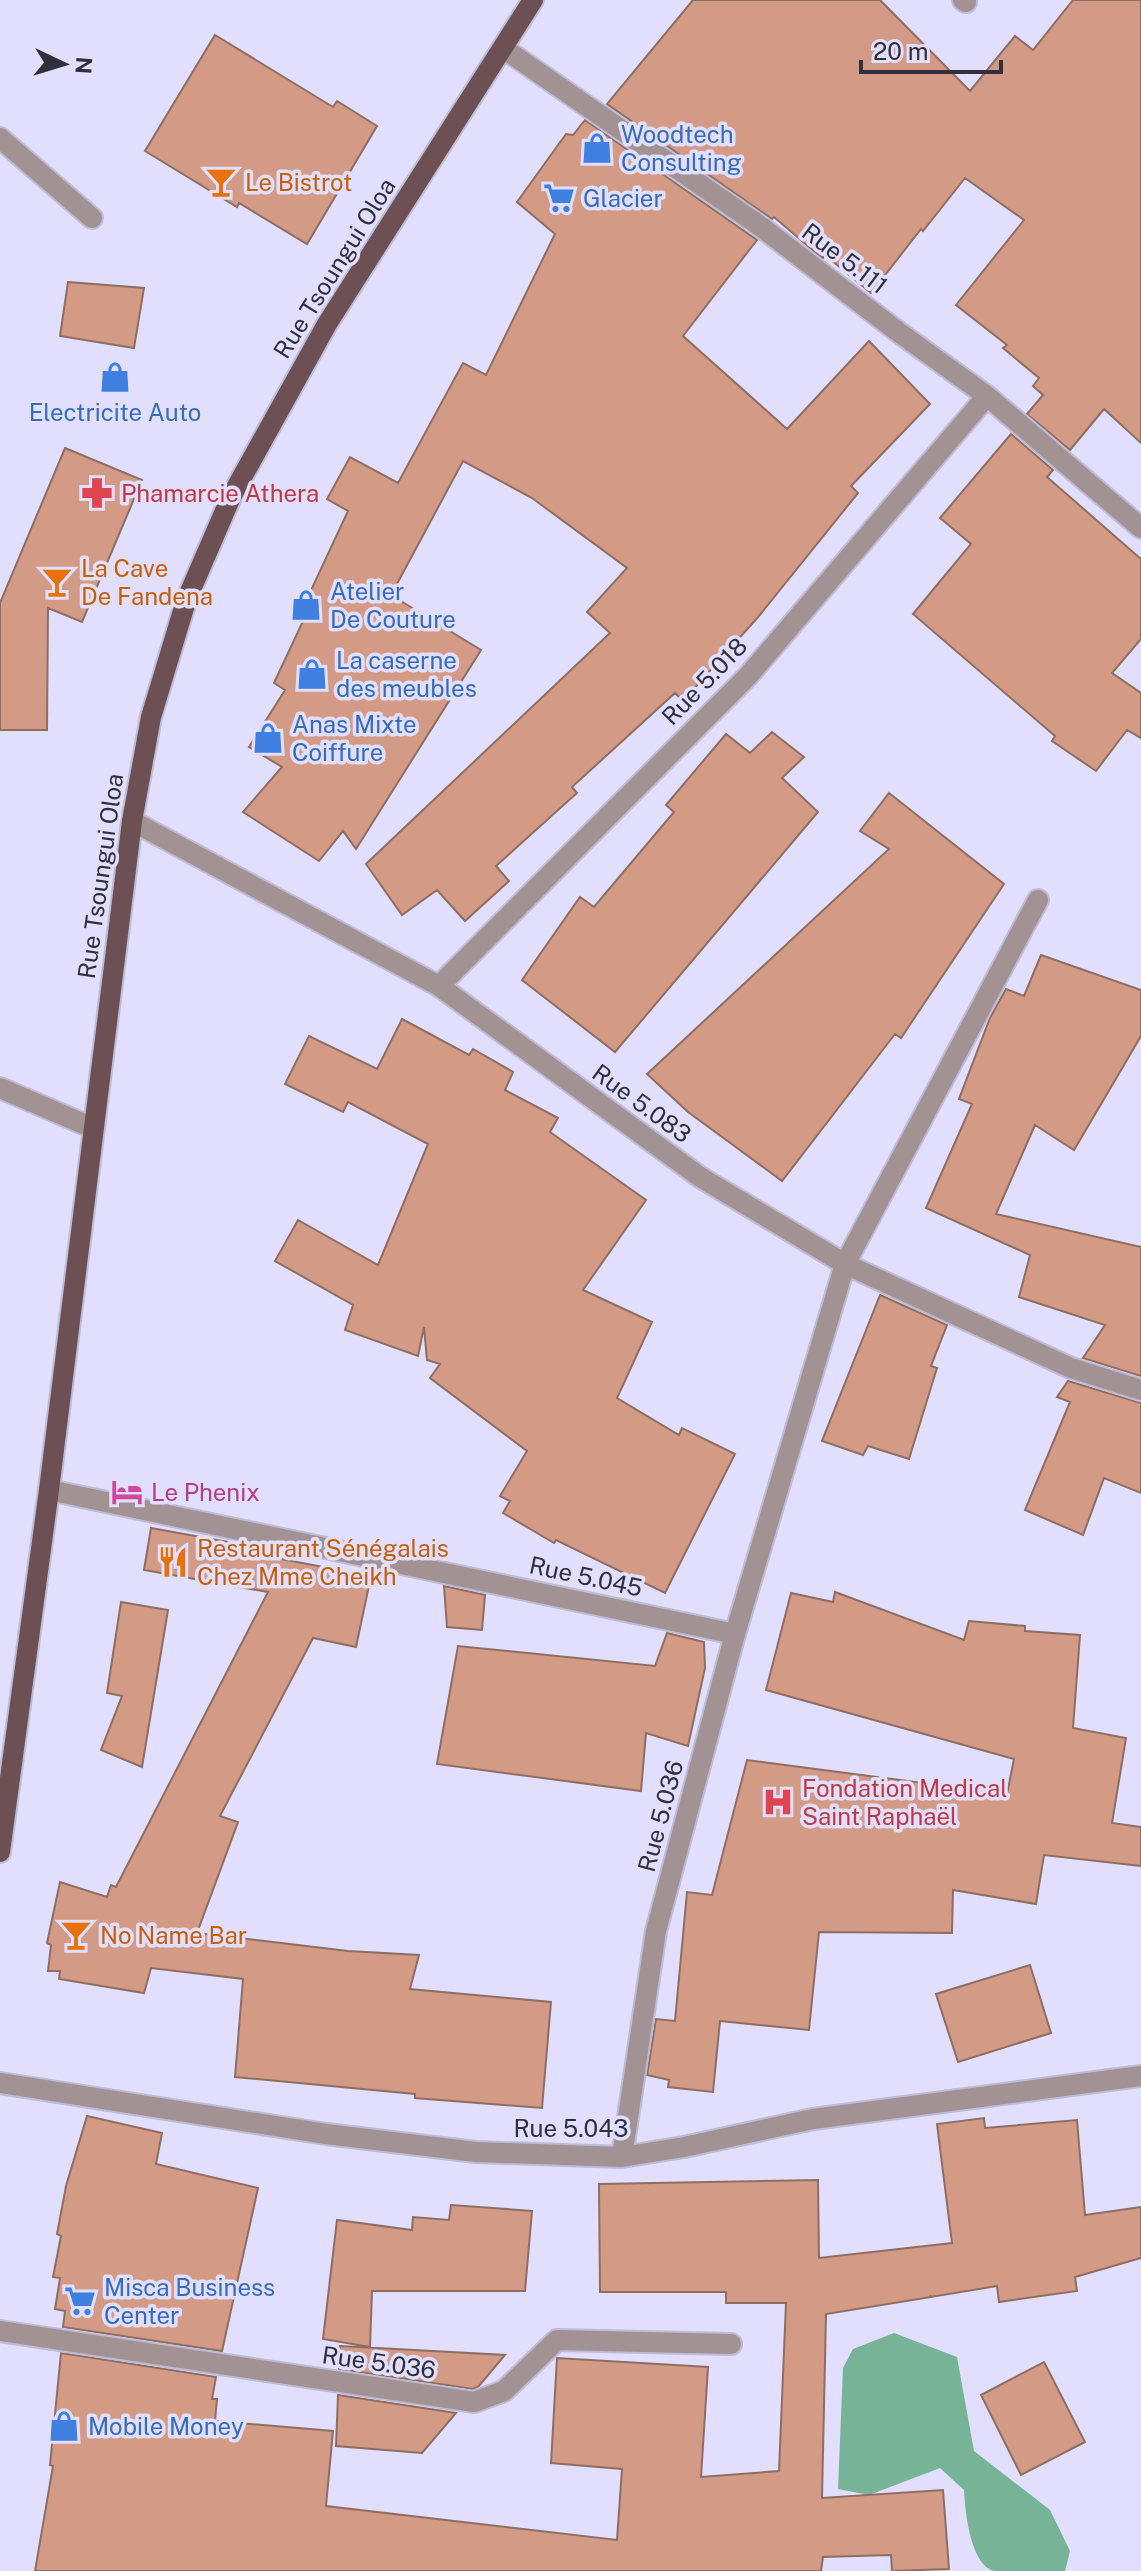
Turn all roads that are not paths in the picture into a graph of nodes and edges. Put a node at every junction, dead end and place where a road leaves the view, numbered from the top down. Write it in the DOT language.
graph roads {
  1 [pos="533,0"];
  2 [pos="503,48"];
  3 [pos="0,138"];
  4 [pos="92,218"];
  5 [pos="987,396"];
  6 [pos="1141,528"];
  7 [pos="132,821"];
  8 [pos="1038,900"];
  9 [pos="439,986"];
  10 [pos="0,1088"];
  11 [pos="93,1128"];
  12 [pos="845,1264"];
  13 [pos="1141,1390"];
  14 [pos="49,1490"];
  15 [pos="735,1634"];
  16 [pos="0,1852"];
  17 [pos="1141,2076"];
  18 [pos="0,2083"];
  19 [pos="622,2157"];
  20 [pos="0,2331"];
  21 [pos="731,2344"];
  1 -- 2 [label="main road, Rue Tsoungui Oloa"];
  2 -- 5 [label="street, Rue 5.111"];
  2 -- 7 [label="main road, Rue Tsoungui Oloa"];
  3 -- 4 [label="street"];
  5 -- 6 [label="street, Rue 5.111"];
  5 -- 9 [label="street, Rue 5.018"];
  7 -- 9 [label="street, Rue 5.083"];
  7 -- 11 [label="main road, Rue Tsoungui Oloa"];
  8 -- 12 [label="street"];
  9 -- 12 [label="street, Rue 5.083"];
  10 -- 11 [label="street"];
  11 -- 14 [label="main road, Rue Tsoungui Oloa"];
  12 -- 13 [label="street, Rue 5.083"];
  12 -- 15 [label="street"];
  14 -- 15 [label="street, Rue 5.045"];
  14 -- 16 [label="main road, Rue Tsoungui Oloa"];
  15 -- 19 [label="street, Rue 5.036"];
  17 -- 19 [label="street, Rue 5.043"];
  18 -- 19 [label="street, Rue 5.043"];
  20 -- 21 [label="street, Rue 5.036"];
}
